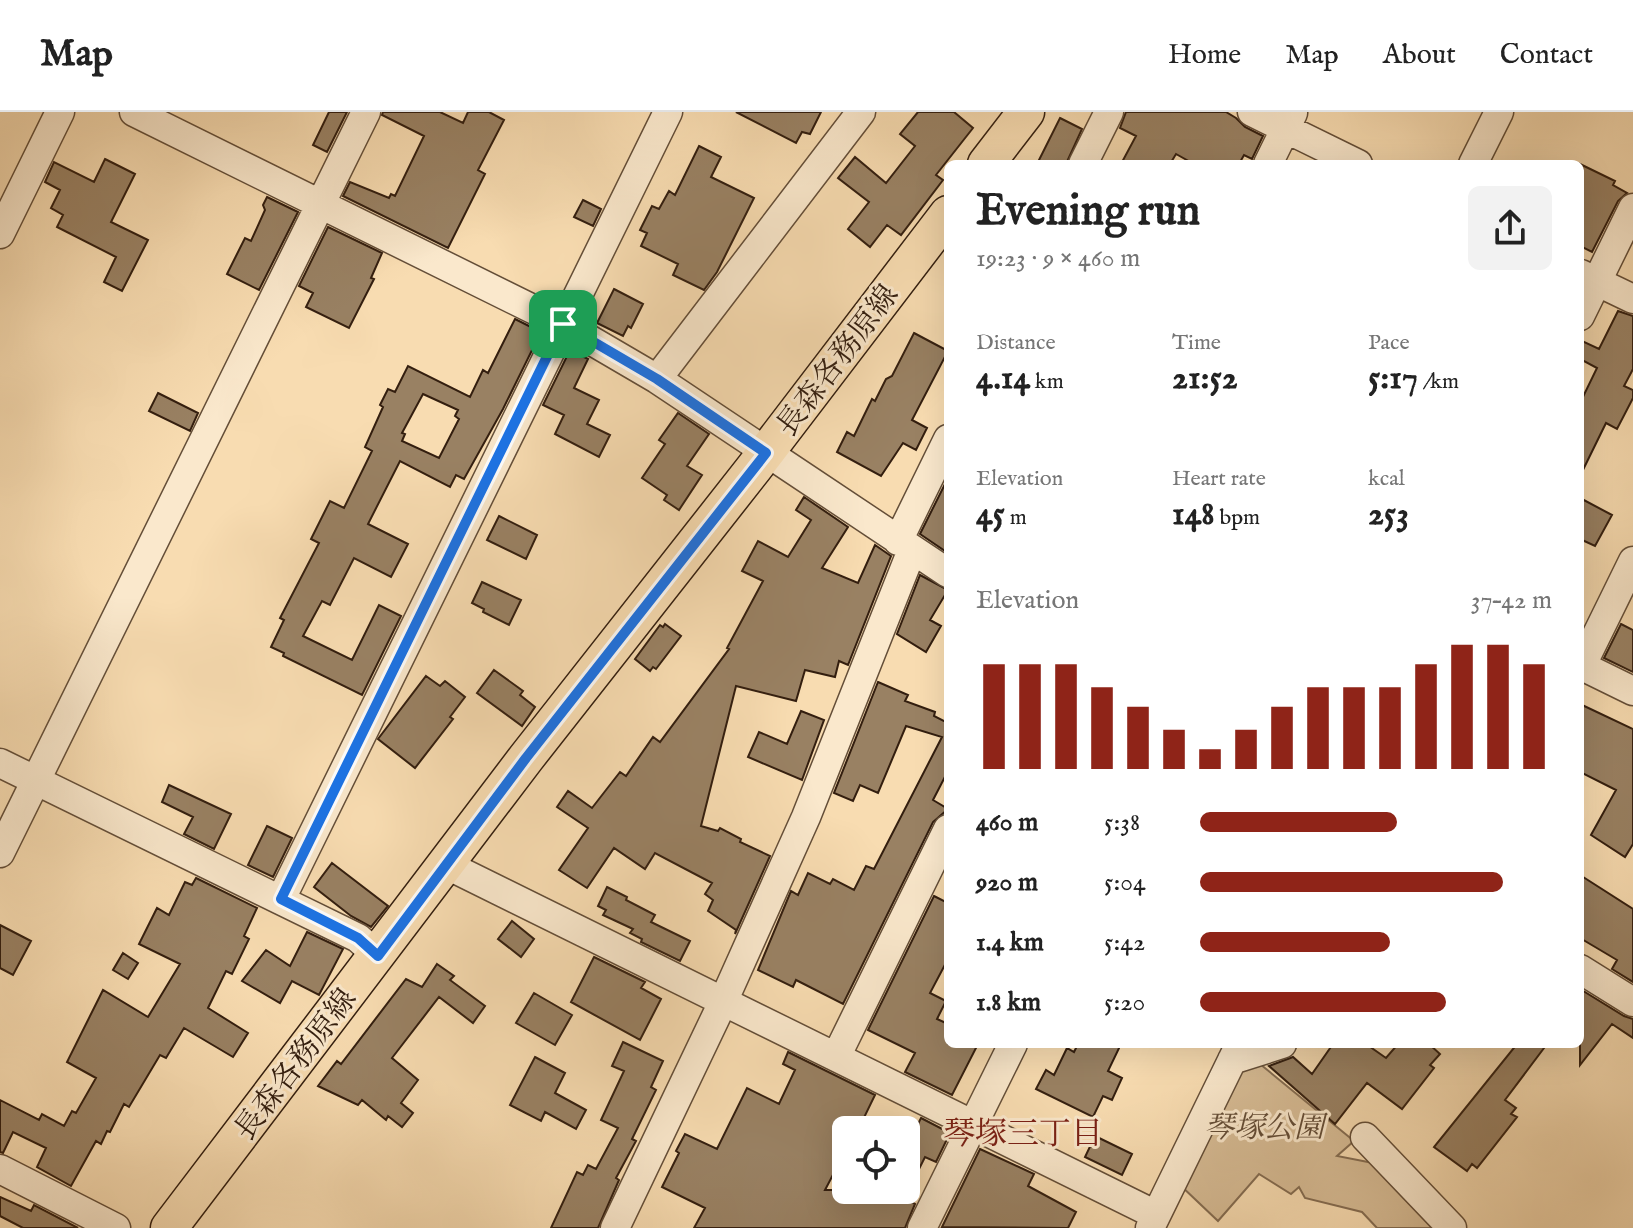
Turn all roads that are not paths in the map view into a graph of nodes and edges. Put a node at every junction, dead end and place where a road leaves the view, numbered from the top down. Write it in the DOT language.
graph roads {
  1 [pos="60,112"];
  2 [pos="134,112"];
  3 [pos="366,112"];
  4 [pos="668,112"];
  5 [pos="861,112"];
  6 [pos="1026,112"];
  7 [pos="1109,112"];
  8 [pos="1252,112"];
  9 [pos="1499,112"];
  10 [pos="1290,120"];
  11 [pos="989,160"];
  12 [pos="1085,160"];
  13 [pos="1270,160"];
  14 [pos="1352,160"];
  15 [pos="1475,160"];
  16 [pos="320,205"];
  17 [pos="1633,208"];
  18 [pos="944,219"];
  19 [pos="0,234"];
  20 [pos="1588,277"];
  21 [pos="1633,299"];
  22 [pos="563,324"];
  23 [pos="657,379"];
  24 [pos="944,449"];
  25 [pos="766,453"];
  26 [pos="905,546"];
  27 [pos="1633,561"];
  28 [pos="944,570"];
  29 [pos="1584,662"];
  30 [pos="1584,669"];
  31 [pos="1633,691"];
  32 [pos="0,763"];
  33 [pos="35,781"];
  34 [pos="944,837"];
  35 [pos="0,853"];
  36 [pos="447,865"];
  37 [pos="281,899"];
  38 [pos="378,956"];
  39 [pos="1584,971"];
  40 [pos="723,1002"];
  41 [pos="1633,1002"];
  42 [pos="1011,1048"];
  43 [pos="1259,1048"];
  44 [pos="1236,1052"];
  45 [pos="836,1057"];
  46 [pos="973,1124"];
  47 [pos="1365,1137"];
  48 [pos="0,1169"];
  49 [pos="1153,1222"];
  50 [pos="116,1228"];
  51 [pos="169,1228"];
  52 [pos="615,1228"];
  53 [pos="922,1228"];
  54 [pos="1452,1228"];
  1 -- 19 [label="street"];
  2 -- 16 [label="street"];
  3 -- 16 [label="street"];
  4 -- 22 [label="street"];
  5 -- 23 [label="street"];
  6 -- 11 [label="main road"];
  7 -- 12 [label="street"];
  8 -- 10 [label="street"];
  9 -- 15 [label="street"];
  10 -- 13 [label="street"];
  10 -- 14 [label="street"];
  16 -- 22 [label="street"];
  16 -- 33 [label="street"];
  17 -- 20 [label="street"];
  18 -- 25 [label="main road, 長森各務原線"];
  20 -- 21 [label="street"];
  22 -- 23 [label="street"];
  22 -- 37 [label="street"];
  23 -- 25 [label="street"];
  24 -- 26 [label="street"];
  25 -- 26 [label="street"];
  25 -- 36 [label="main road, 長森各務原線"];
  26 -- 28 [label="street"];
  26 -- 40 [label="street"];
  27 -- 29 [label="street"];
  30 -- 31 [label="street"];
  32 -- 33 [label="street"];
  33 -- 35 [label="street"];
  33 -- 37 [label="street"];
  34 -- 45 [label="street"];
  36 -- 38 [label="main road, 長森各務原線"];
  36 -- 40 [label="street"];
  37 -- 38 [label="street"];
  38 -- 51 [label="main road, 長森各務原線"];
  39 -- 41 [label="street"];
  40 -- 45 [label="street"];
  40 -- 52 [label="street"];
  42 -- 46 [label="street"];
  43 -- 44 [label="street"];
  44 -- 49 [label="street"];
  45 -- 46 [label="street"];
  46 -- 49 [label="street"];
  46 -- 53 [label="street"];
  47 -- 54 [label="street"];
  48 -- 50 [label="street"];
}
